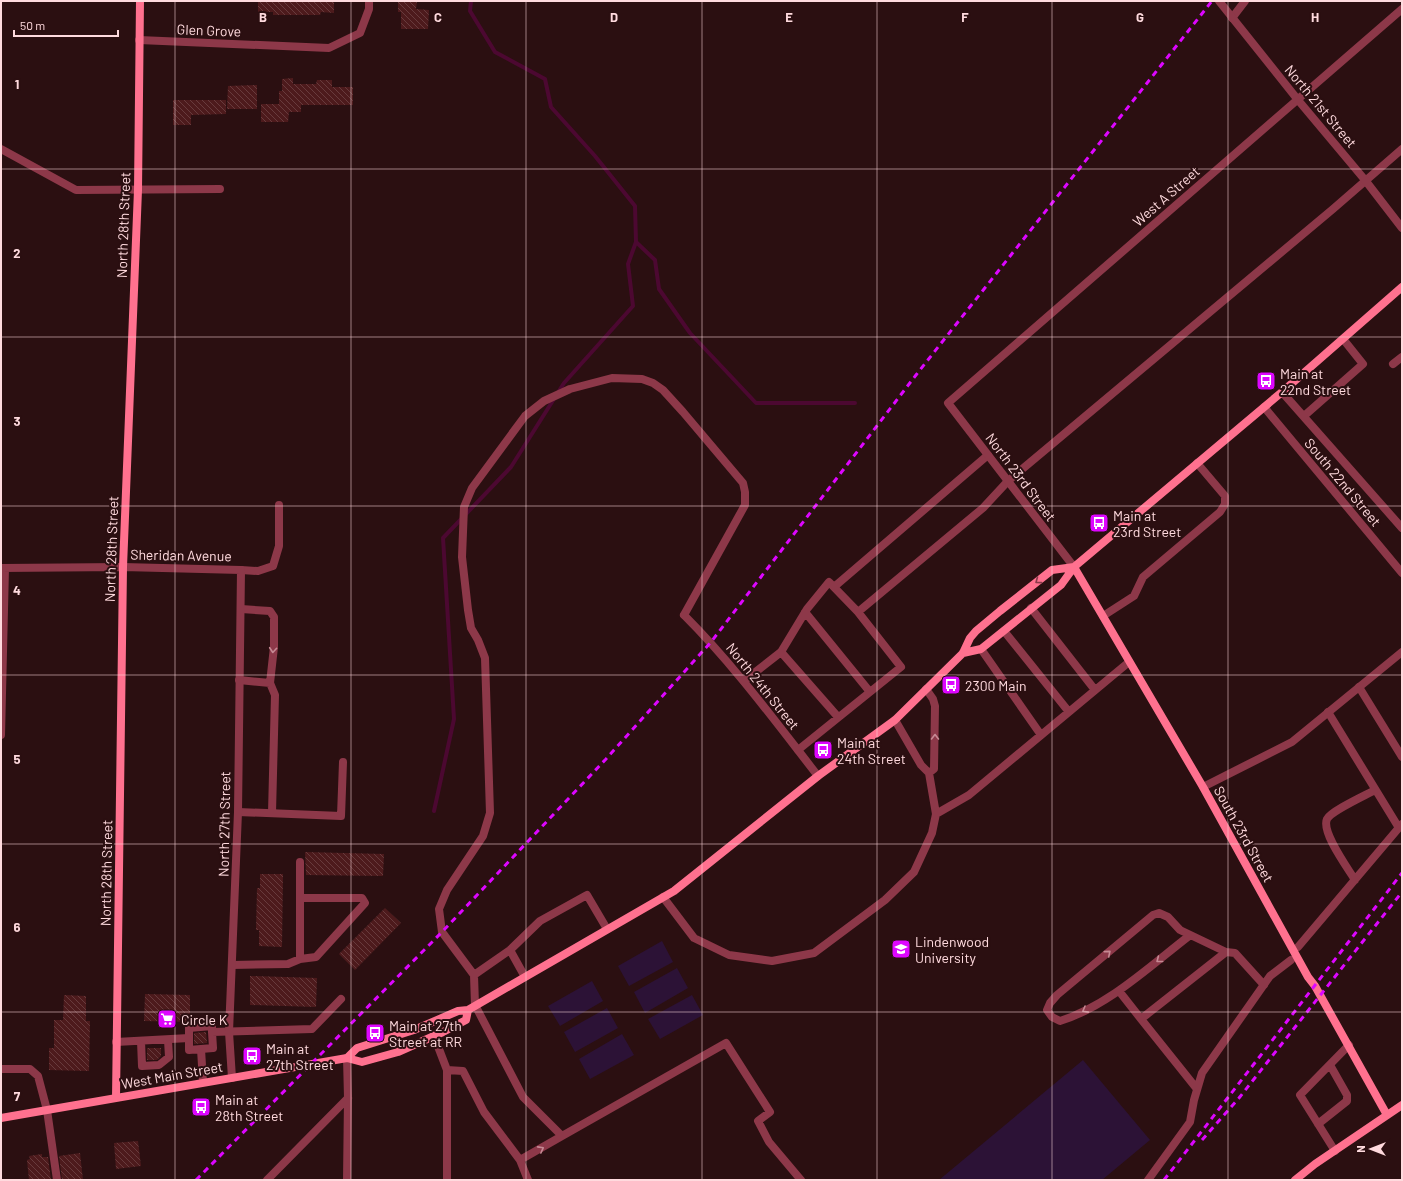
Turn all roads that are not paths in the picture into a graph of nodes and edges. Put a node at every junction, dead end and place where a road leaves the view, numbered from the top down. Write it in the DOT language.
graph roads {
  1 [pos="140,1"];
  2 [pos="369,1"];
  3 [pos="1219,1"];
  4 [pos="1245,1"];
  5 [pos="1402,9"];
  6 [pos="1232,18"];
  7 [pos="140,40"];
  8 [pos="1298,100"];
  9 [pos="1402,149"];
  10 [pos="1,150"];
  11 [pos="1365,180"];
  12 [pos="220,189"];
  13 [pos="138,190"];
  14 [pos="1402,228"];
  15 [pos="1402,287"];
  16 [pos="1344,339"];
  17 [pos="1402,357"];
  18 [pos="1393,364"];
  19 [pos="1282,392"];
  20 [pos="948,403"];
  21 [pos="1264,407"];
  22 [pos="1304,416"];
  23 [pos="988,455"];
  24 [pos="1197,463"];
  25 [pos="1008,481"];
  26 [pos="279,506"];
  27 [pos="1402,528"];
  28 [pos="123,567"];
  29 [pos="1074,567"];
  30 [pos="3,568"];
  31 [pos="241,570"];
  32 [pos="1402,573"];
  33 [pos="834,587"];
  34 [pos="1031,608"];
  35 [pos="241,609"];
  36 [pos="805,612"];
  37 [pos="858,612"];
  38 [pos="1103,616"];
  39 [pos="1004,631"];
  40 [pos="981,649"];
  41 [pos="781,652"];
  42 [pos="963,653"];
  43 [pos="1401,655"];
  44 [pos="1129,662"];
  45 [pos="239,680"];
  46 [pos="744,681"];
  47 [pos="270,683"];
  48 [pos="1359,687"];
  49 [pos="926,689"];
  50 [pos="1095,690"];
  51 [pos="870,692"];
  52 [pos="1070,712"];
  53 [pos="1328,712"];
  54 [pos="838,717"];
  55 [pos="895,720"];
  56 [pos="1,734"];
  57 [pos="1041,735"];
  58 [pos="798,750"];
  59 [pos="1402,757"];
  60 [pos="343,762"];
  61 [pos="928,773"];
  62 [pos="818,776"];
  63 [pos="1203,787"];
  64 [pos="1375,790"];
  65 [pos="238,812"];
  66 [pos="272,813"];
  67 [pos="936,814"];
  68 [pos="1400,826"];
  69 [pos="300,862"];
  70 [pos="1355,880"];
  71 [pos="663,897"];
  72 [pos="300,898"];
  73 [pos="607,929"];
  74 [pos="1189,936"];
  75 [pos="1298,947"];
  76 [pos="510,950"];
  77 [pos="1226,952"];
  78 [pos="300,959"];
  79 [pos="1291,960"];
  80 [pos="232,965"];
  81 [pos="474,975"];
  82 [pos="524,977"];
  83 [pos="1264,985"];
  84 [pos="1120,991"];
  85 [pos="341,999"];
  86 [pos="475,1005"];
  87 [pos="468,1010"];
  88 [pos="1141,1019"];
  89 [pos="212,1032"];
  90 [pos="229,1032"];
  91 [pos="434,1036"];
  92 [pos="189,1038"];
  93 [pos="168,1040"];
  94 [pos="141,1041"];
  95 [pos="116,1042"];
  96 [pos="1349,1045"];
  97 [pos="201,1049"];
  98 [pos="347,1058"];
  99 [pos="1330,1065"];
  100 [pos="1,1069"];
  101 [pos="448,1070"];
  102 [pos="232,1078"];
  103 [pos="203,1082"];
  104 [pos="1197,1089"];
  105 [pos="116,1098"];
  106 [pos="348,1098"];
  107 [pos="1402,1105"];
  108 [pos="47,1110"];
  109 [pos="1387,1115"];
  110 [pos="1,1118"];
  111 [pos="1318,1124"];
  112 [pos="562,1136"];
  113 [pos="1335,1151"];
  114 [pos="520,1160"];
  115 [pos="57,1180"];
  116 [pos="267,1180"];
  117 [pos="347,1180"];
  118 [pos="448,1180"];
  119 [pos="528,1180"];
  120 [pos="801,1180"];
  121 [pos="1148,1180"];
  122 [pos="1295,1180"];
  1 -- 7 [label="main road, North 28th Street"];
  2 -- 7 [label="street, Glen Grove"];
  3 -- 6 [label="street, North 21st Street"];
  4 -- 6 [label="street"];
  5 -- 8 [label="street, West A Street"];
  6 -- 8 [label="street, North 21st Street"];
  7 -- 13 [label="main road, North 28th Street"];
  8 -- 11 [label="street, North 21st Street"];
  8 -- 20 [label="street, West A Street"];
  9 -- 11 [label="street"];
  10 -- 13 [label="street"];
  11 -- 14 [label="street, North 21st Street"];
  11 -- 25 [label="street"];
  12 -- 13 [label="street"];
  13 -- 28 [label="main road, North 28th Street"];
  15 -- 16 [label="main road"];
  16 -- 19 [label="main road"];
  16 -- 22 [label="street"];
  17 -- 18 [label="street"];
  19 -- 21 [label="main road"];
  19 -- 22 [label="street"];
  20 -- 23 [label="street, North 23rd Street"];
  21 -- 24 [label="main road"];
  21 -- 32 [label="street, South 22nd Street"];
  22 -- 27 [label="street"];
  23 -- 25 [label="street, North 23rd Street"];
  23 -- 33 [label="street"];
  24 -- 29 [label="main road"];
  24 -- 38 [label="street"];
  25 -- 29 [label="street, North 23rd Street"];
  25 -- 37 [label="street"];
  26 -- 31 [label="street, Sheridan Avenue"];
  28 -- 30 [label="street, Sheridan Avenue"];
  28 -- 31 [label="street, Sheridan Avenue"];
  28 -- 95 [label="main road, North 28th Street"];
  29 -- 34 [label="main road"];
  29 -- 38 [label="main road, South 23rd Street"];
  29 -- 42 [label="main road, one-way"];
  30 -- 56 [label="street"];
  31 -- 35 [label="street, North 27th Street"];
  33 -- 36 [label="street"];
  33 -- 37 [label="street"];
  34 -- 39 [label="main road"];
  34 -- 50 [label="street"];
  35 -- 45 [label="street, North 27th Street"];
  35 -- 47 [label="street, one-way"];
  36 -- 41 [label="street"];
  36 -- 51 [label="street"];
  37 -- 51 [label="street"];
  38 -- 44 [label="main road, South 23rd Street"];
  39 -- 40 [label="main road"];
  39 -- 52 [label="street"];
  40 -- 42 [label="main road"];
  40 -- 57 [label="street"];
  41 -- 46 [label="street"];
  41 -- 54 [label="street"];
  42 -- 49 [label="main road"];
  43 -- 48 [label="street"];
  44 -- 50 [label="street"];
  44 -- 63 [label="main road, South 23rd Street"];
  45 -- 47 [label="street"];
  45 -- 65 [label="street, North 27th Street"];
  46 -- 58 [label="street, North 24th Street"];
  46 -- 81 [label="street, North 24th Street"];
  47 -- 66 [label="street"];
  48 -- 53 [label="street"];
  48 -- 59 [label="street"];
  49 -- 55 [label="main road"];
  61 -- 49 [label="street, one-way"];
  50 -- 52 [label="street"];
  51 -- 54 [label="street"];
  52 -- 57 [label="street"];
  53 -- 63 [label="street"];
  53 -- 64 [label="street"];
  54 -- 58 [label="street"];
  55 -- 61 [label="street"];
  55 -- 62 [label="main road"];
  57 -- 67 [label="street"];
  58 -- 62 [label="street, North 24th Street"];
  60 -- 66 [label="street"];
  61 -- 67 [label="street"];
  62 -- 71 [label="main road"];
  63 -- 96 [label="main road, South 23rd Street"];
  64 -- 68 [label="street"];
  64 -- 70 [label="street"];
  65 -- 66 [label="street"];
  65 -- 80 [label="street, North 27th Street"];
  67 -- 71 [label="street"];
  68 -- 70 [label="street"];
  69 -- 72 [label="street"];
  70 -- 75 [label="street"];
  71 -- 73 [label="main road"];
  72 -- 78 [label="street"];
  72 -- 78 [label="street"];
  73 -- 76 [label="street"];
  73 -- 82 [label="main road"];
  74 -- 77 [label="street"];
  74 -- 84 [label="street, one-way"];
  84 -- 74 [label="street, one-way"];
  76 -- 81 [label="street"];
  76 -- 82 [label="street"];
  77 -- 83 [label="street"];
  77 -- 88 [label="street"];
  78 -- 80 [label="street"];
  79 -- 83 [label="street"];
  80 -- 90 [label="street, North 27th Street"];
  81 -- 86 [label="street"];
  82 -- 86 [label="main road"];
  83 -- 104 [label="street"];
  84 -- 88 [label="street"];
  85 -- 90 [label="street"];
  86 -- 87 [label="main road"];
  86 -- 112 [label="street"];
  87 -- 91 [label="main road"];
  87 -- 98 [label="main road"];
  88 -- 104 [label="street"];
  89 -- 90 [label="street"];
  89 -- 92 [label="street"];
  89 -- 97 [label="street"];
  90 -- 102 [label="street, North 27th Street"];
  91 -- 98 [label="main road"];
  91 -- 101 [label="street"];
  92 -- 93 [label="street"];
  92 -- 97 [label="street"];
  93 -- 94 [label="street"];
  93 -- 94 [label="street"];
  94 -- 95 [label="street"];
  95 -- 105 [label="main road, North 28th Street"];
  96 -- 99 [label="street"];
  96 -- 109 [label="main road, South 23rd Street"];
  97 -- 103 [label="street"];
  98 -- 102 [label="main road, West Main Street"];
  98 -- 106 [label="street"];
  99 -- 111 [label="street"];
  99 -- 111 [label="street"];
  100 -- 108 [label="street"];
  101 -- 114 [label="street"];
  101 -- 118 [label="street"];
  102 -- 103 [label="main road, West Main Street"];
  103 -- 105 [label="main road, West Main Street"];
  104 -- 121 [label="street"];
  105 -- 108 [label="main road, West Main Street"];
  106 -- 116 [label="street"];
  106 -- 117 [label="street"];
  107 -- 109 [label="main road"];
  108 -- 110 [label="main road, West Main Street"];
  108 -- 115 [label="street"];
  109 -- 113 [label="main road"];
  111 -- 113 [label="street"];
  114 -- 112 [label="street, one-way"];
  112 -- 120 [label="street"];
  113 -- 122 [label="main road"];
  114 -- 119 [label="street"];
}
